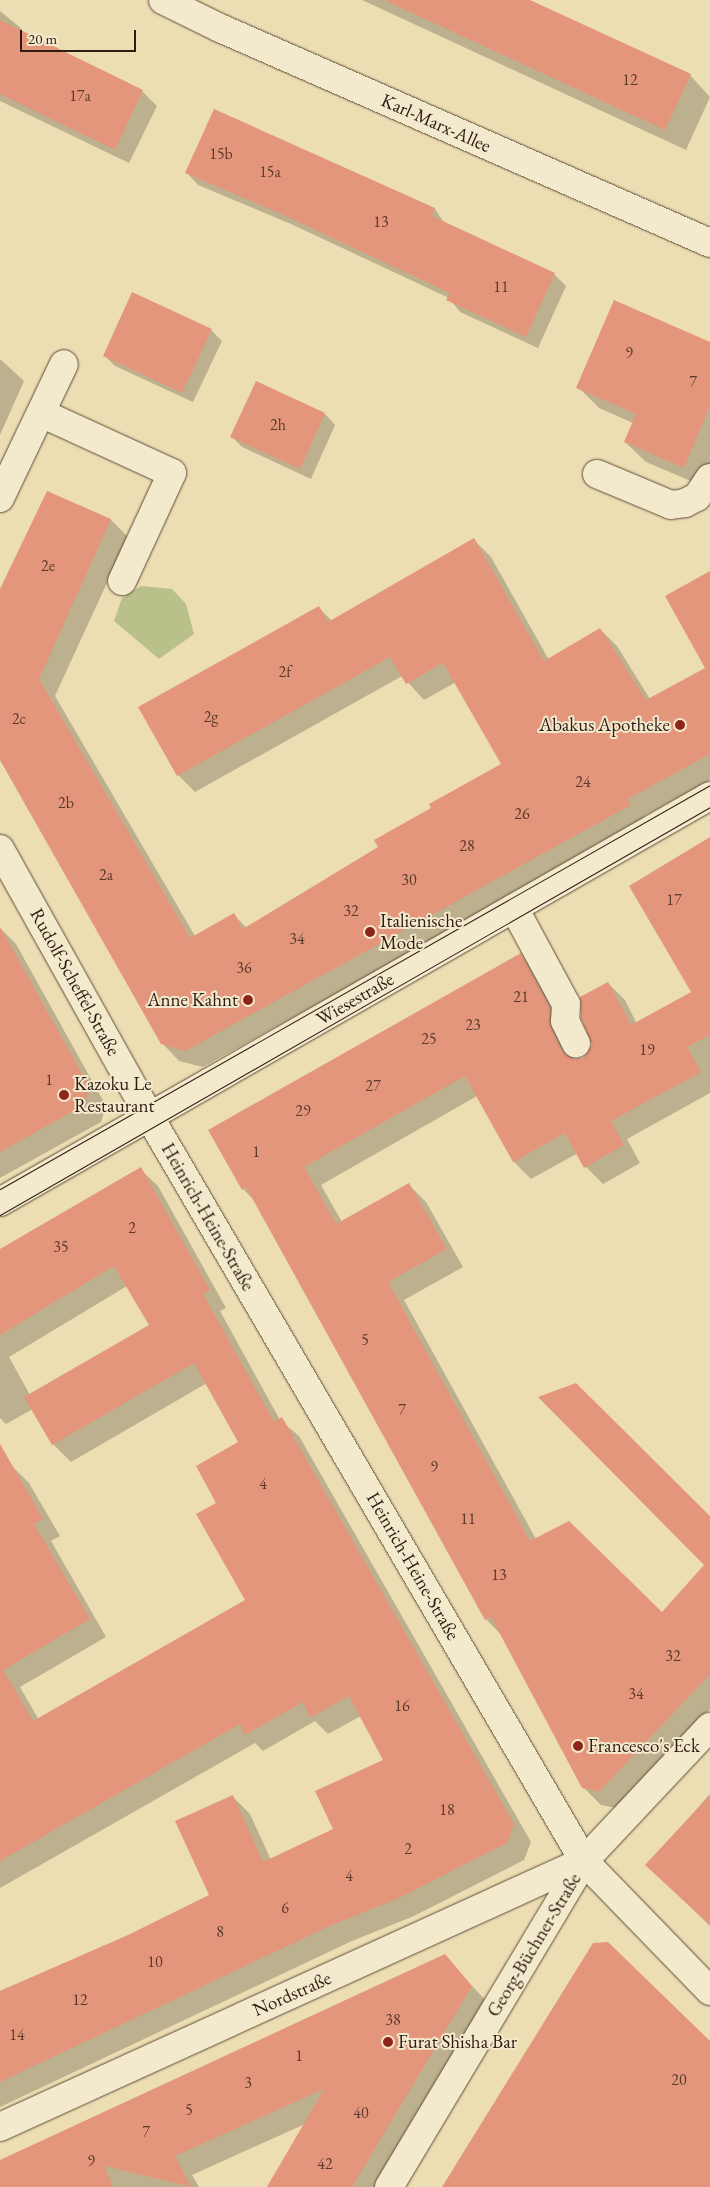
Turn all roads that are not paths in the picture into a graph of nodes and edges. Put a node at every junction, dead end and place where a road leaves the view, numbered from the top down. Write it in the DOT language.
graph roads {
  1 [pos="163,0"];
  2 [pos="208,10"];
  3 [pos="710,243"];
  4 [pos="64,364"];
  5 [pos="41,413"];
  6 [pos="597,474"];
  7 [pos="710,478"];
  8 [pos="0,498"];
  9 [pos="122,581"];
  10 [pos="710,796"];
  11 [pos="0,849"];
  12 [pos="514,908"];
  13 [pos="576,1044"];
  14 [pos="149,1116"];
  15 [pos="0,1202"];
  16 [pos="710,1727"];
  17 [pos="584,1861"];
  18 [pos="710,1990"];
  19 [pos="0,2126"];
  20 [pos="389,2187"];
  1 -- 2 [label="street, Karl-Marx-Allee"];
  2 -- 3 [label="street, Karl-Marx-Allee"];
  4 -- 5 [label="street"];
  5 -- 8 [label="street"];
  5 -- 9 [label="street"];
  6 -- 7 [label="street"];
  10 -- 12 [label="street, Wiesestraße"];
  11 -- 14 [label="street, Rudolf-Scheffel-Straße"];
  12 -- 13 [label="street"];
  12 -- 14 [label="street, Wiesestraße"];
  14 -- 15 [label="street, Wiesestraße"];
  14 -- 17 [label="street, Heinrich-Heine-Straße"];
  16 -- 17 [label="street, Georg-Büchner-Straße"];
  17 -- 18 [label="street, Heinrich-Heine-Straße"];
  17 -- 19 [label="street, Nordstraße"];
  17 -- 20 [label="street, Georg-Büchner-Straße"];
}
